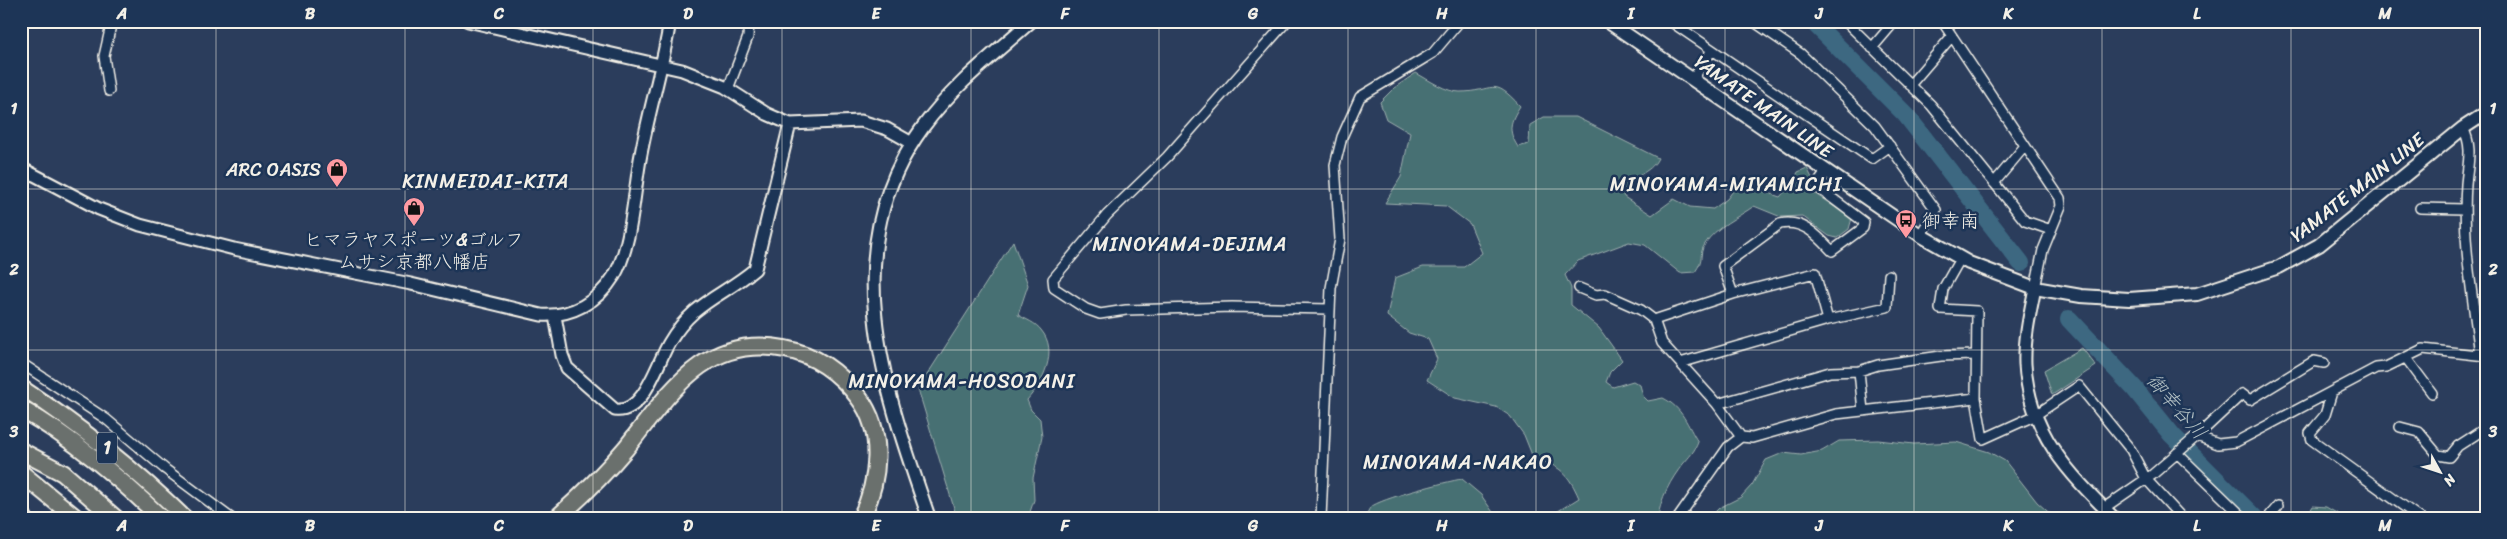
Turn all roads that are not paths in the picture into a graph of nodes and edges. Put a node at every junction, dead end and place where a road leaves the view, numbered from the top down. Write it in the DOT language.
graph roads {
  1 [pos="112,21"];
  2 [pos="468,21"];
  3 [pos="670,21"];
  4 [pos="749,21"];
  5 [pos="1031,21"];
  6 [pos="1287,21"];
  7 [pos="1460,21"];
  8 [pos="1607,21"];
  9 [pos="1670,21"];
  10 [pos="1753,21"];
  11 [pos="1845,21"];
  12 [pos="1895,21"];
  13 [pos="1942,21"];
  14 [pos="1952,36"];
  15 [pos="1872,48"];
  16 [pos="1712,50"];
  17 [pos="662,64"];
  18 [pos="1693,79"];
  19 [pos="1910,85"];
  20 [pos="728,89"];
  21 [pos="109,91"];
  22 [pos="2486,113"];
  23 [pos="790,124"];
  24 [pos="2463,128"];
  25 [pos="912,142"];
  26 [pos="1890,146"];
  27 [pos="2025,146"];
  28 [pos="21,168"];
  29 [pos="1826,172"];
  30 [pos="1994,183"];
  31 [pos="2420,208"];
  32 [pos="2464,209"];
  33 [pos="2051,230"];
  34 [pos="1920,235"];
  35 [pos="1960,259"];
  36 [pos="1890,275"];
  37 [pos="1579,288"];
  38 [pos="2034,288"];
  39 [pos="1733,294"];
  40 [pos="1330,309"];
  41 [pos="555,316"];
  42 [pos="1654,320"];
  43 [pos="1828,320"];
  44 [pos="1976,355"];
  45 [pos="2483,356"];
  46 [pos="2406,358"];
  47 [pos="21,363"];
  48 [pos="2324,363"];
  49 [pos="1680,364"];
  50 [pos="1859,371"];
  51 [pos="21,387"];
  52 [pos="2332,392"];
  53 [pos="2432,393"];
  54 [pos="1976,398"];
  55 [pos="1717,404"];
  56 [pos="21,409"];
  57 [pos="1863,411"];
  58 [pos="2034,416"];
  59 [pos="2400,427"];
  60 [pos="2486,428"];
  61 [pos="2197,436"];
  62 [pos="1741,437"];
  63 [pos="21,451"];
  64 [pos="2179,452"];
  65 [pos="21,473"];
  66 [pos="2146,479"];
  67 [pos="2278,506"];
  68 [pos="2104,508"];
  69 [pos="21,515"];
  70 [pos="24,518"];
  71 [pos="76,518"];
  72 [pos="115,518"];
  73 [pos="161,518"];
  74 [pos="185,518"];
  75 [pos="231,518"];
  76 [pos="557,518"];
  77 [pos="861,518"];
  78 [pos="930,518"];
  79 [pos="1320,518"];
  80 [pos="1678,518"];
  81 [pos="2114,518"];
  82 [pos="2182,518"];
  83 [pos="2244,518"];
  84 [pos="2268,518"];
  85 [pos="2420,518"];
  1 -- 21 [label="street"];
  2 -- 17 [label="street"];
  3 -- 17 [label="street"];
  4 -- 20 [label="street"];
  5 -- 25 [label="main road"];
  6 -- 40 [label="street"];
  7 -- 40 [label="street"];
  8 -- 18 [label="main road, YAMATE MAIN LINE"];
  9 -- 16 [label="street"];
  10 -- 26 [label="street"];
  11 -- 15 [label="street"];
  12 -- 15 [label="street"];
  13 -- 14 [label="street"];
  14 -- 19 [label="street"];
  14 -- 27 [label="street"];
  15 -- 19 [label="street"];
  16 -- 18 [label="street"];
  16 -- 26 [label="street"];
  17 -- 20 [label="street"];
  17 -- 41 [label="street"];
  18 -- 29 [label="main road, YAMATE MAIN LINE"];
  19 -- 30 [label="street"];
  20 -- 23 [label="street"];
  22 -- 24 [label="main road, YAMATE MAIN LINE"];
  23 -- 25 [label="street"];
  23 -- 41 [label="street"];
  24 -- 32 [label="street"];
  24 -- 38 [label="main road, YAMATE MAIN LINE"];
  25 -- 78 [label="main road"];
  26 -- 34 [label="street"];
  27 -- 30 [label="street"];
  27 -- 33 [label="street"];
  28 -- 41 [label="street"];
  29 -- 34 [label="main road, YAMATE MAIN LINE"];
  29 -- 39 [label="street"];
  30 -- 33 [label="street"];
  31 -- 32 [label="street"];
  32 -- 45 [label="street"];
  33 -- 38 [label="street"];
  34 -- 35 [label="main road, YAMATE MAIN LINE"];
  35 -- 38 [label="main road, YAMATE MAIN LINE"];
  35 -- 44 [label="street"];
  36 -- 43 [label="street"];
  37 -- 42 [label="street"];
  38 -- 58 [label="street"];
  39 -- 42 [label="street"];
  39 -- 43 [label="street"];
  40 -- 79 [label="street"];
  42 -- 49 [label="street"];
  43 -- 49 [label="street"];
  44 -- 50 [label="street"];
  44 -- 54 [label="street"];
  45 -- 46 [label="street"];
  46 -- 52 [label="street"];
  46 -- 53 [label="street"];
  47 -- 75 [label="street"];
  48 -- 61 [label="street"];
  49 -- 55 [label="street"];
  50 -- 55 [label="street"];
  50 -- 57 [label="street"];
  51 -- 74 [label="highway, 1"];
  52 -- 61 [label="street"];
  52 -- 85 [label="street"];
  54 -- 57 [label="street"];
  54 -- 58 [label="street"];
  55 -- 62 [label="street"];
  56 -- 73 [label="highway"];
  57 -- 62 [label="street"];
  58 -- 66 [label="street"];
  58 -- 68 [label="street"];
  59 -- 60 [label="street"];
  61 -- 64 [label="street"];
  62 -- 80 [label="street"];
  63 -- 72 [label="highway"];
  64 -- 66 [label="street"];
  64 -- 83 [label="street"];
  65 -- 71 [label="highway"];
  66 -- 68 [label="street"];
  66 -- 82 [label="street"];
  67 -- 84 [label="street"];
  68 -- 81 [label="street"];
  69 -- 70 [label="highway"];
  76 -- 77 [label="highway"];
}
